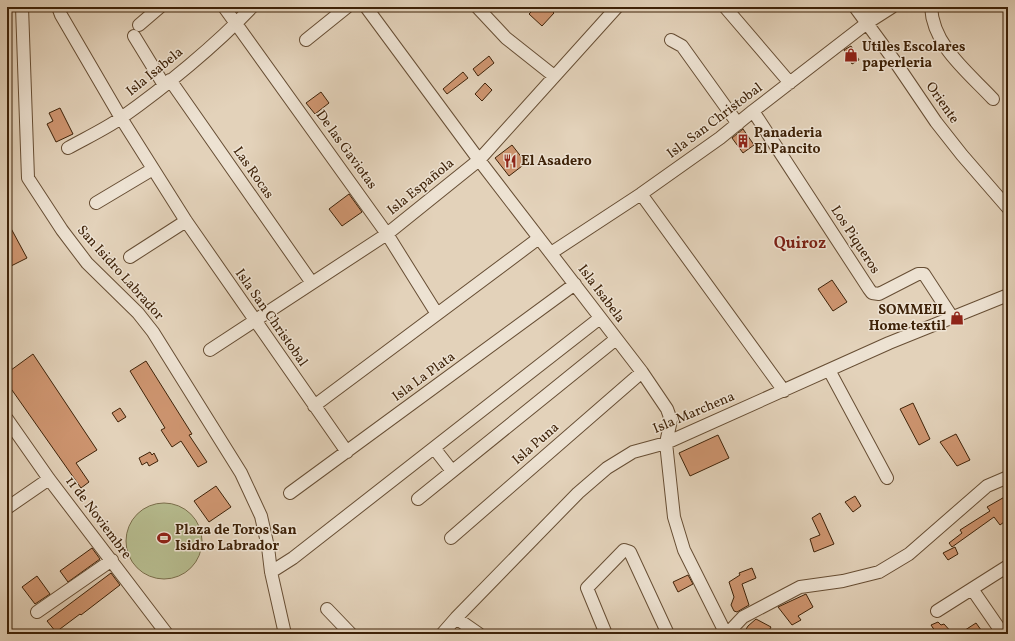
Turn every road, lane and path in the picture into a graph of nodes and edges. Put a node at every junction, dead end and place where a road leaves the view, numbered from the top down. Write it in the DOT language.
graph roads {
  1 [pos="22,7"];
  2 [pos="160,7"];
  3 [pos="224,7"];
  4 [pos="252,7"];
  5 [pos="347,7"];
  6 [pos="366,7"];
  7 [pos="477,7"];
  8 [pos="616,7"];
  9 [pos="724,7"];
  10 [pos="855,7"];
  11 [pos="869,7"];
  12 [pos="892,7"];
  13 [pos="931,7"];
  14 [pos="63,10"];
  15 [pos="867,23"];
  16 [pos="236,24"];
  17 [pos="306,40"];
  18 [pos="672,40"];
  19 [pos="554,76"];
  20 [pos="167,82"];
  21 [pos="790,83"];
  22 [pos="993,99"];
  23 [pos="753,110"];
  24 [pos="121,118"];
  25 [pos="738,124"];
  26 [pos="68,148"];
  27 [pos="479,160"];
  28 [pos="154,169"];
  29 [pos="641,194"];
  30 [pos="96,203"];
  31 [pos="1008,208"];
  32 [pos="186,221"];
  33 [pos="387,234"];
  34 [pos="539,238"];
  35 [pos="551,253"];
  36 [pos="130,257"];
  37 [pos="312,283"];
  38 [pos="575,284"];
  39 [pos="1008,295"];
  40 [pos="437,314"];
  41 [pos="952,317"];
  42 [pos="600,318"];
  43 [pos="254,321"];
  44 [pos="616,339"];
  45 [pos="210,350"];
  46 [pos="829,370"];
  47 [pos="642,372"];
  48 [pos="784,391"];
  49 [pos="314,406"];
  50 [pos="7,419"];
  51 [pos="666,443"];
  52 [pos="434,448"];
  53 [pos="347,452"];
  54 [pos="452,472"];
  55 [pos="1008,477"];
  56 [pos="49,478"];
  57 [pos="887,478"];
  58 [pos="290,493"];
  59 [pos="418,499"];
  60 [pos="7,508"];
  61 [pos="451,538"];
  62 [pos="112,560"];
  63 [pos="1008,566"];
  64 [pos="271,572"];
  65 [pos="972,589"];
  66 [pos="327,609"];
  67 [pos="937,611"];
  68 [pos="37,612"];
  69 [pos="456,618"];
  70 [pos="167,634"];
  71 [pos="285,634"];
  72 [pos="351,634"];
  73 [pos="442,634"];
  74 [pos="479,634"];
  75 [pos="606,634"];
  76 [pos="668,634"];
  77 [pos="726,634"];
  78 [pos="1003,634"];
  1 -- 64 [label="street, San Isidro Labrador"];
  2 -- 20 [label="street, Las Rocas"];
  3 -- 16 [label="street, De las Gaviotas"];
  4 -- 16 [label="street, Isla Isabela"];
  5 -- 17 [label="street"];
  6 -- 27 [label="street, Isla Isabela"];
  7 -- 19 [label="street"];
  8 -- 19 [label="street, Isla Española"];
  9 -- 21 [label="street"];
  10 -- 15 [label="street, Oriente"];
  11 -- 15 [label="street"];
  12 -- 15 [label="street, Isla San Christobal"];
  13 -- 22 [label="street"];
  14 -- 24 [label="street, Isla San Christobal"];
  15 -- 21 [label="street, Isla San Christobal"];
  15 -- 31 [label="street, Oriente"];
  16 -- 20 [label="street, Isla Isabela"];
  16 -- 33 [label="street, De las Gaviotas"];
  18 -- 25 [label="street"];
  19 -- 27 [label="street, Isla Española"];
  20 -- 24 [label="street, Isla Isabela"];
  20 -- 37 [label="street, Las Rocas"];
  21 -- 23 [label="street, Isla San Christobal"];
  23 -- 25 [label="street, Isla San Christobal"];
  23 -- 41 [label="street, Los Piqueros"];
  24 -- 26 [label="street, Isla Isabela"];
  24 -- 28 [label="street, Isla San Christobal"];
  25 -- 29 [label="street, Isla San Christobal"];
  27 -- 33 [label="street, Isla Española"];
  27 -- 34 [label="street, Isla Isabela"];
  28 -- 30 [label="street"];
  28 -- 32 [label="street, Isla San Christobal"];
  29 -- 35 [label="street, Isla San Christobal"];
  29 -- 48 [label="street"];
  32 -- 36 [label="street"];
  32 -- 43 [label="street, Isla San Christobal"];
  33 -- 37 [label="street, Isla Española"];
  33 -- 40 [label="street, De las Gaviotas"];
  34 -- 35 [label="street, Isla Isabela"];
  34 -- 40 [label="street"];
  35 -- 38 [label="street, Isla Isabela"];
  37 -- 43 [label="street, Isla Española"];
  38 -- 42 [label="street, Isla Isabela"];
  38 -- 53 [label="street, Isla La Plata"];
  39 -- 41 [label="street, Isla Marchena"];
  40 -- 49 [label="street"];
  41 -- 46 [label="street, Isla Marchena"];
  42 -- 44 [label="street, Isla Isabela"];
  42 -- 52 [label="street"];
  43 -- 45 [label="street, Isla Española"];
  43 -- 49 [label="street, Isla San Christobal"];
  44 -- 47 [label="street, Isla Isabela"];
  44 -- 54 [label="street"];
  46 -- 48 [label="street, Isla Marchena"];
  46 -- 57 [label="street"];
  47 -- 51 [label="street, Isla Isabela"];
  47 -- 61 [label="street, Isla Puna"];
  48 -- 51 [label="street, Isla Marchena"];
  49 -- 53 [label="street, Isla San Christobal"];
  50 -- 56 [label="street, 11 de Noviembre"];
  51 -- 69 [label="street, Isla Marchena"];
  51 -- 77 [label="street, Isla Isabela"];
  52 -- 54 [label="street"];
  52 -- 64 [label="street"];
  53 -- 58 [label="street, Isla La Plata"];
  54 -- 59 [label="street"];
  55 -- 77 [label="street"];
  56 -- 60 [label="street"];
  56 -- 62 [label="street, 11 de Noviembre"];
  62 -- 68 [label="street"];
  62 -- 70 [label="street, 11 de Noviembre"];
  63 -- 65 [label="street"];
  64 -- 71 [label="street, San Isidro Labrador"];
  65 -- 67 [label="street"];
  65 -- 78 [label="street"];
  66 -- 72 [label="street"];
  69 -- 73 [label="street, Isla Marchena"];
  69 -- 74 [label="street"];
  75 -- 76 [label="street"];
}
